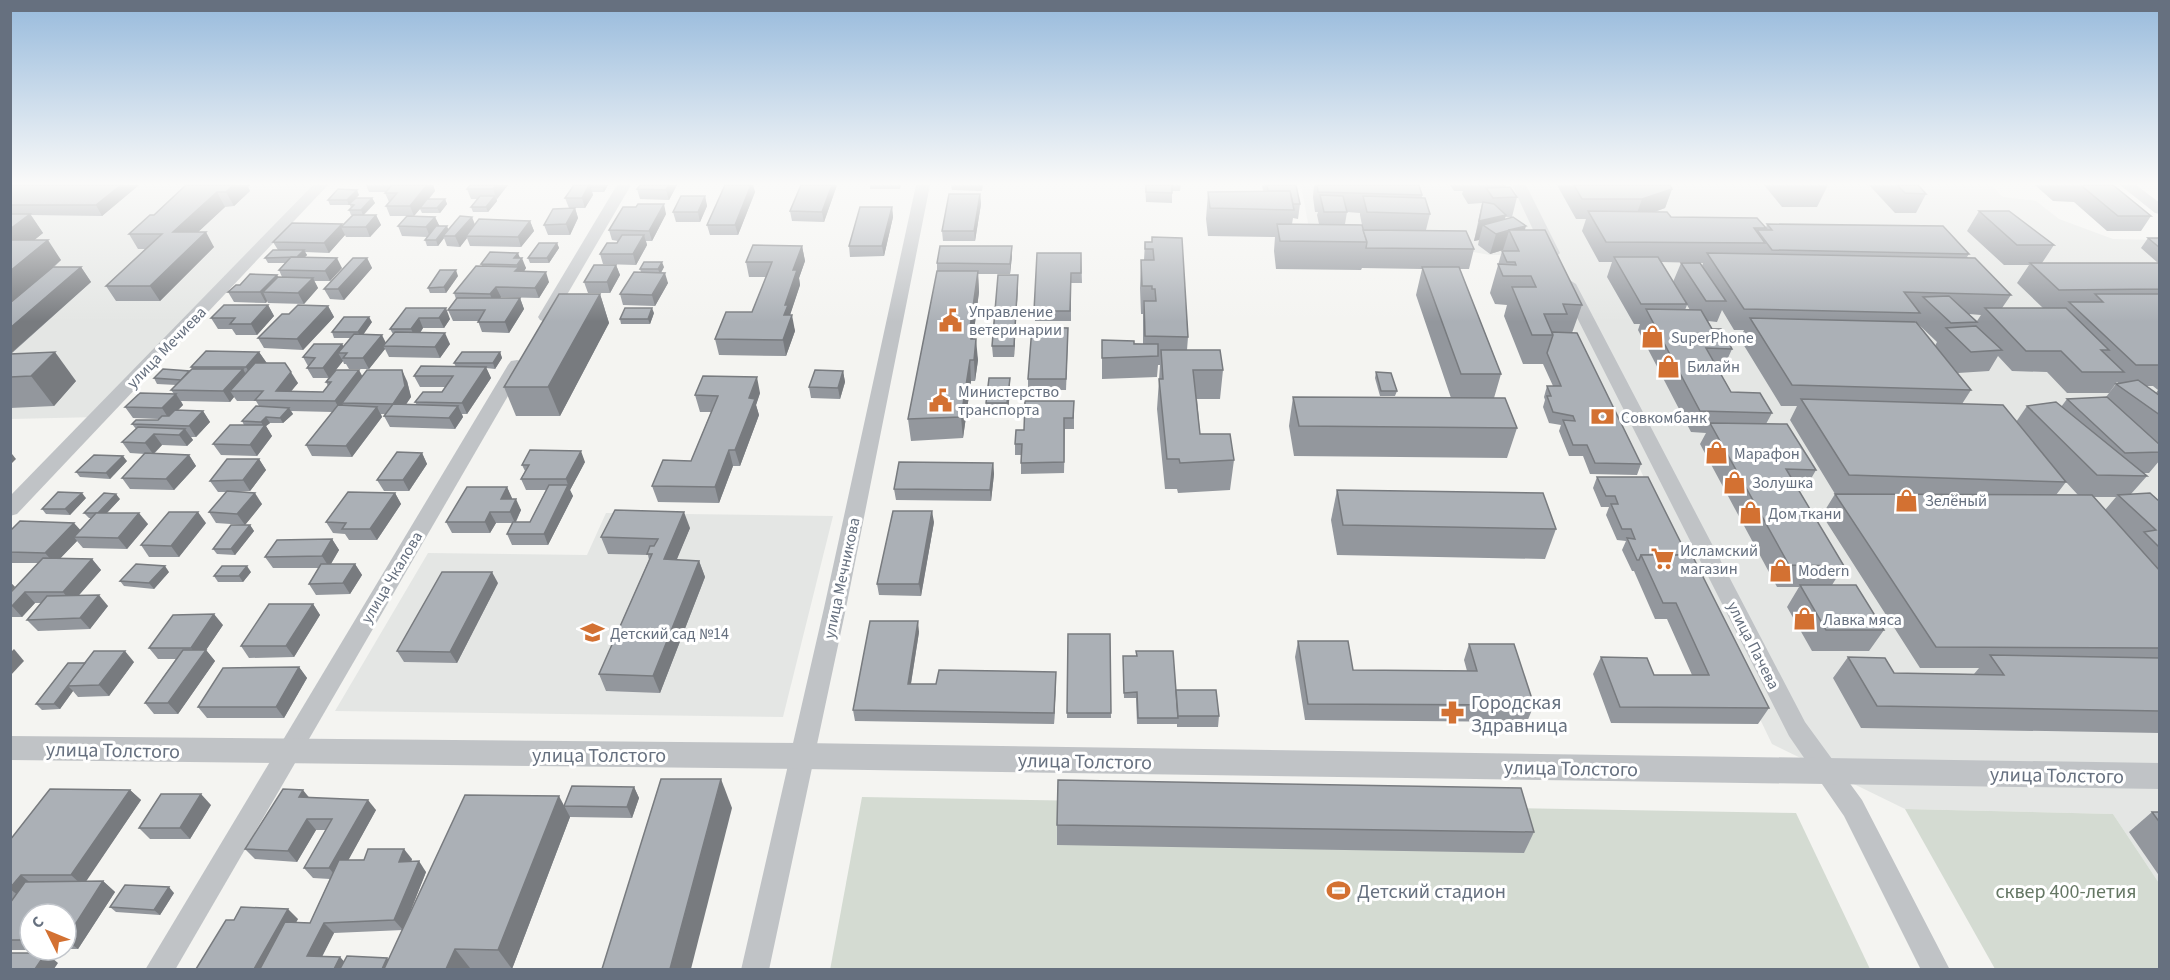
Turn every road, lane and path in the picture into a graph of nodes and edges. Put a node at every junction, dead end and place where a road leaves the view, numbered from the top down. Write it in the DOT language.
graph roads {
  1 [pos="277,231"];
  2 [pos="597,231"];
  3 [pos="914,231"];
  4 [pos="1542,231"];
  5 [pos="10,509"];
  6 [pos="10,748"];
  7 [pos="288,753"];
  8 [pos="802,756"];
  9 [pos="1827,772"];
  10 [pos="2160,776"];
  11 [pos="159,969"];
  12 [pos="755,969"];
  13 [pos="1936,969"];
  1 -- 5 [label="street, улица Мечиева"];
  2 -- 7 [label="street, улица Чкалова"];
  3 -- 8 [label="street, улица Мечникова"];
  4 -- 9 [label="street, улица Пачева"];
  6 -- 7 [label="street, улица Толстого"];
  7 -- 8 [label="street, улица Толстого"];
  7 -- 11 [label="street, улица Чкалова"];
  8 -- 9 [label="street, улица Толстого"];
  8 -- 12 [label="street, улица Мечникова"];
  9 -- 10 [label="street, улица Толстого"];
  9 -- 13 [label="street, улица Пачева"];
}
